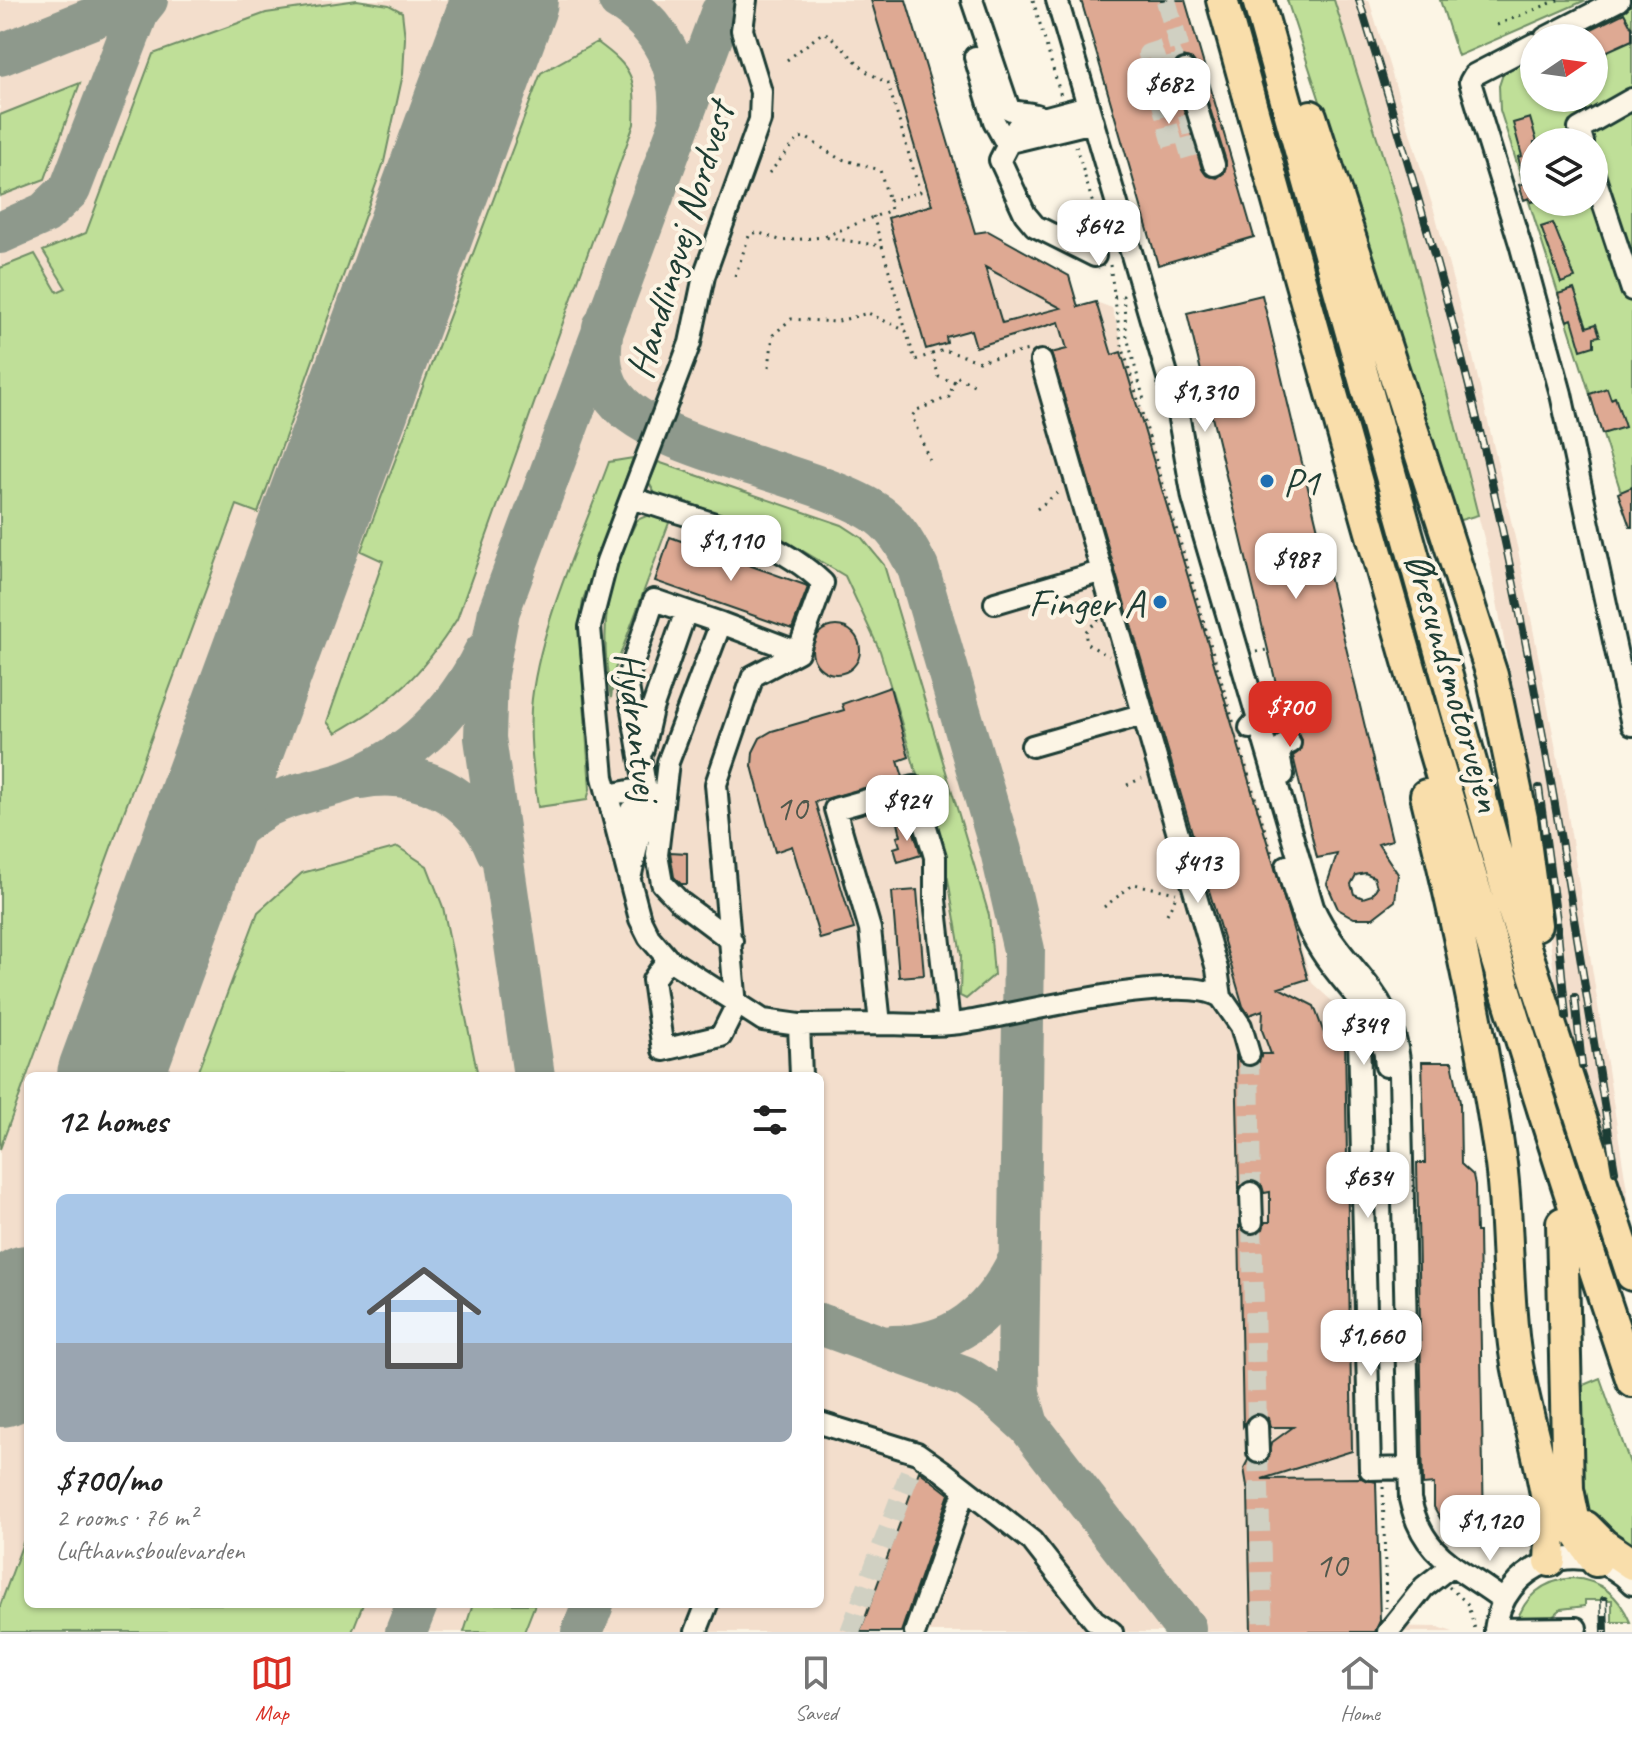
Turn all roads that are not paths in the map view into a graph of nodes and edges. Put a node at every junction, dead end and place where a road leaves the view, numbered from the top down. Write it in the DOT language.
graph roads {
  1 [pos="746,0"];
  2 [pos="959,0"];
  3 [pos="972,0"];
  4 [pos="1043,0"];
  5 [pos="1057,0"];
  6 [pos="1222,0"];
  7 [pos="1258,0"];
  8 [pos="1274,0"];
  9 [pos="1619,0"];
  10 [pos="1572,24"];
  11 [pos="1520,51"];
  12 [pos="1185,70"];
  13 [pos="1632,99"];
  14 [pos="1084,116"];
  15 [pos="1043,118"];
  16 [pos="1581,128"];
  17 [pos="1006,143"];
  18 [pos="1214,165"];
  19 [pos="1608,216"];
  20 [pos="1089,253"];
  21 [pos="1631,286"];
  22 [pos="1041,361"];
  23 [pos="632,498"];
  24 [pos="1376,553"];
  25 [pos="1103,571"];
  26 [pos="995,603"];
  27 [pos="686,611"];
  28 [pos="721,623"];
  29 [pos="798,652"];
  30 [pos="1144,714"];
  31 [pos="1632,725"];
  32 [pos="1256,729"];
  33 [pos="1032,746"];
  34 [pos="640,761"];
  35 [pos="608,795"];
  36 [pos="647,797"];
  37 [pos="1286,814"];
  38 [pos="657,855"];
  39 [pos="630,878"];
  40 [pos="1536,925"];
  41 [pos="732,941"];
  42 [pos="668,959"];
  43 [pos="1221,997"];
  44 [pos="736,1006"];
  45 [pos="949,1023"];
  46 [pos="880,1024"];
  47 [pos="799,1025"];
  48 [pos="1385,1027"];
  49 [pos="1248,1048"];
  50 [pos="801,1072"];
  51 [pos="1251,1193"];
  52 [pos="1252,1222"];
  53 [pos="1562,1223"];
  54 [pos="1632,1275"];
  55 [pos="1406,1299"];
  56 [pos="1632,1381"];
  57 [pos="824,1424"];
  58 [pos="1257,1426"];
  59 [pos="1408,1444"];
  60 [pos="1258,1452"];
  61 [pos="1409,1468"];
  62 [pos="965,1489"];
  63 [pos="1573,1514"];
  64 [pos="1550,1561"];
  65 [pos="1596,1561"];
  66 [pos="1632,1564"];
  67 [pos="1451,1566"];
  68 [pos="1632,1584"];
  69 [pos="1503,1600"];
  70 [pos="705,1608"];
  71 [pos="1387,1627"];
  72 [pos="1576,1628"];
  73 [pos="1495,1631"];
  74 [pos="696,1632"];
  75 [pos="915,1632"];
  76 [pos="1112,1632"];
  1 -- 23 [label="street, Handlingvej Nordvest"];
  2 -- 17 [label="street"];
  3 -- 15 [label="street"];
  4 -- 14 [label="street"];
  5 -- 14 [label="street"];
  6 -- 24 [label="highway, Øresundsmotorvejen"];
  7 -- 54 [label="highway, Øresundsmotorvejen"];
  8 -- 40 [label="highway"];
  9 -- 10 [label="street"];
  11 -- 31 [label="street"];
  12 -- 18 [label="street"];
  13 -- 16 [label="street"];
  14 -- 15 [label="street"];
  14 -- 17 [label="street"];
  14 -- 32 [label="street"];
  15 -- 17 [label="street"];
  17 -- 20 [label="street"];
  19 -- 21 [label="street"];
  22 -- 25 [label="street"];
  23 -- 29 [label="street"];
  23 -- 35 [label="street, Hydrantvej"];
  24 -- 56 [label="highway, Øresundsmotorvejen"];
  24 -- 64 [label="highway"];
  25 -- 26 [label="street"];
  25 -- 30 [label="street"];
  27 -- 28 [label="street"];
  27 -- 34 [label="street"];
  27 -- 34 [label="street"];
  28 -- 29 [label="street"];
  28 -- 38 [label="street"];
  29 -- 41 [label="street"];
  30 -- 33 [label="street"];
  30 -- 43 [label="street"];
  32 -- 37 [label="street"];
  32 -- 37 [label="street"];
  32 -- 48 [label="street"];
  34 -- 36 [label="street"];
  35 -- 36 [label="street"];
  35 -- 39 [label="street, Hydrantvej"];
  36 -- 38 [label="street"];
  36 -- 39 [label="street"];
  37 -- 48 [label="street"];
  38 -- 41 [label="street"];
  39 -- 42 [label="street, Hydrantvej"];
  41 -- 44 [label="street"];
  42 -- 44 [label="street"];
  42 -- 44 [label="street"];
  43 -- 45 [label="street"];
  43 -- 49 [label="street"];
  44 -- 47 [label="street"];
  45 -- 46 [label="street"];
  45 -- 46 [label="street"];
  46 -- 47 [label="street"];
  47 -- 50 [label="street"];
  48 -- 55 [label="street"];
  48 -- 61 [label="street"];
  51 -- 52 [label="street"];
  53 -- 63 [label="highway"];
  55 -- 59 [label="street"];
  55 -- 59 [label="street"];
  57 -- 62 [label="street"];
  58 -- 60 [label="street"];
  59 -- 61 [label="street"];
  61 -- 67 [label="street"];
  62 -- 75 [label="street"];
  62 -- 76 [label="street"];
  63 -- 65 [label="highway"];
  63 -- 66 [label="highway"];
  64 -- 65 [label="street"];
  64 -- 69 [label="street"];
  65 -- 68 [label="street"];
  67 -- 69 [label="street"];
  67 -- 71 [label="street"];
  69 -- 73 [label="street"];
  70 -- 74 [label="street"];
  72 -- 73 [label="street"];
}
